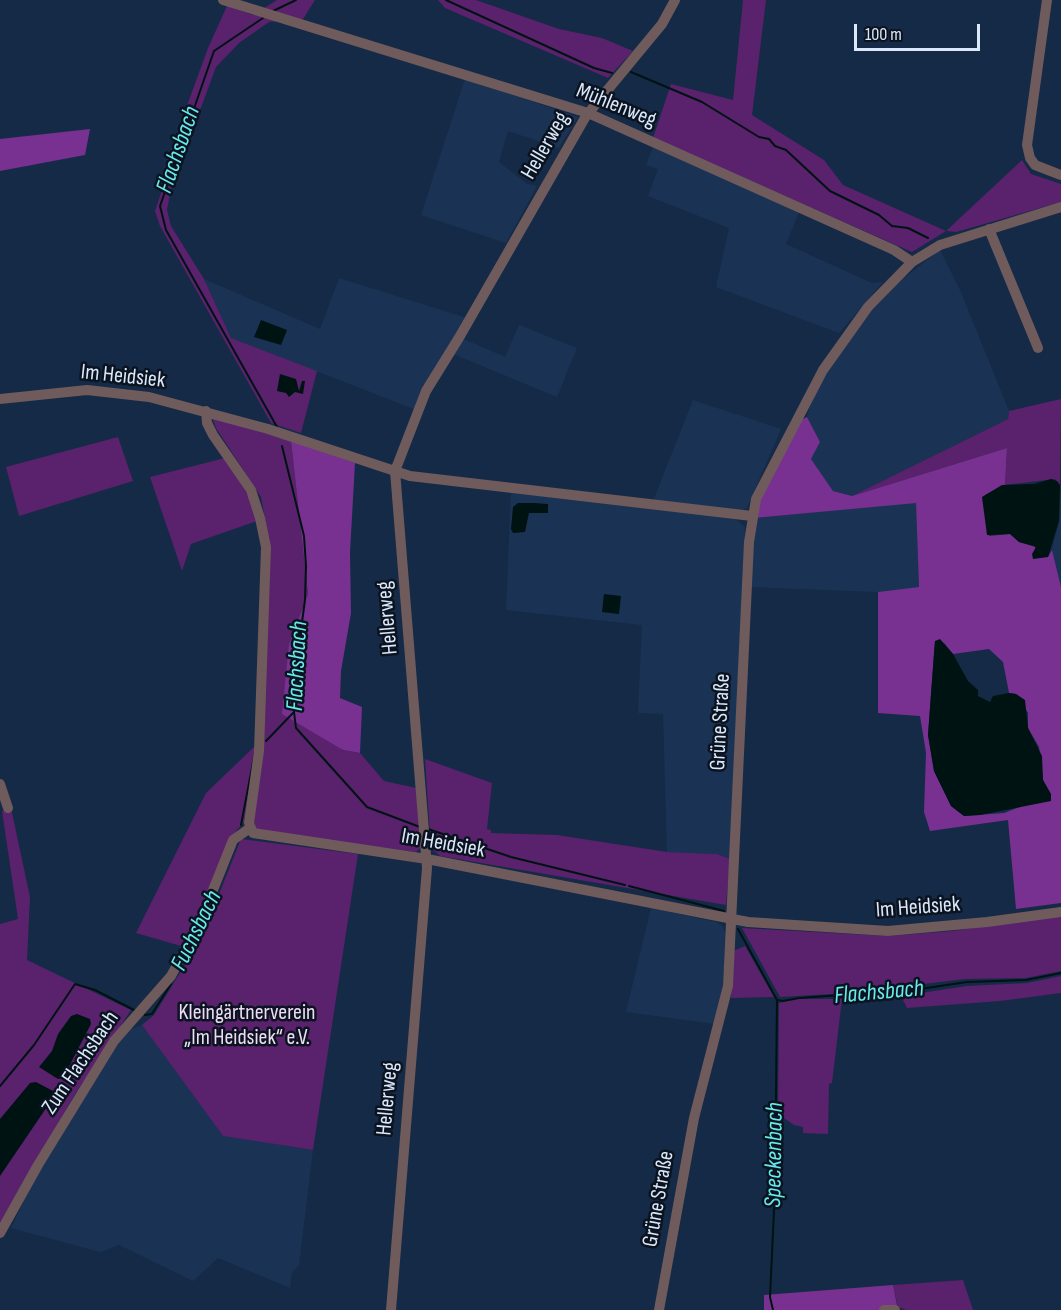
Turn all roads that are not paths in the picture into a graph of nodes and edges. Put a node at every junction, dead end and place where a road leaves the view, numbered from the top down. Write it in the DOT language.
graph roads {
  1 [pos="223,0"];
  2 [pos="675,0"];
  3 [pos="1047,0"];
  4 [pos="588,113"];
  5 [pos="1061,175"];
  6 [pos="1061,207"];
  7 [pos="989,229"];
  8 [pos="912,262"];
  9 [pos="1038,348"];
  10 [pos="0,399"];
  11 [pos="206,411"];
  12 [pos="395,471"];
  13 [pos="752,516"];
  14 [pos="0,784"];
  15 [pos="8,808"];
  16 [pos="249,828"];
  17 [pos="427,859"];
  18 [pos="1061,912"];
  19 [pos="731,920"];
  20 [pos="0,1233"];
  21 [pos="391,1310"];
  22 [pos="658,1310"];
  23 [pos="884,1310"];
  24 [pos="895,1310"];
  1 -- 4 [label="street, Mühlenweg"];
  2 -- 4 [label="street, Hellerweg"];
  3 -- 5 [label="street"];
  4 -- 8 [label="street, Mühlenweg"];
  4 -- 12 [label="street, Hellerweg"];
  6 -- 7 [label="street, Grüne Straße"];
  7 -- 8 [label="street, Grüne Straße"];
  7 -- 9 [label="street"];
  8 -- 13 [label="street, Grüne Straße"];
  10 -- 11 [label="street, Im Heidsiek"];
  11 -- 12 [label="street, Im Heidsiek"];
  11 -- 16 [label="street"];
  12 -- 13 [label="street, Im Heidsiek"];
  12 -- 17 [label="street, Hellerweg"];
  13 -- 19 [label="street, Grüne Straße"];
  14 -- 15 [label="street"];
  16 -- 17 [label="street, Im Heidsiek"];
  16 -- 20 [label="street, Zum Flachsbach"];
  17 -- 19 [label="street, Im Heidsiek"];
  17 -- 21 [label="street, Hellerweg"];
  18 -- 19 [label="street, Im Heidsiek"];
  19 -- 22 [label="street, Grüne Straße"];
  23 -- 24 [label="street"];
}
